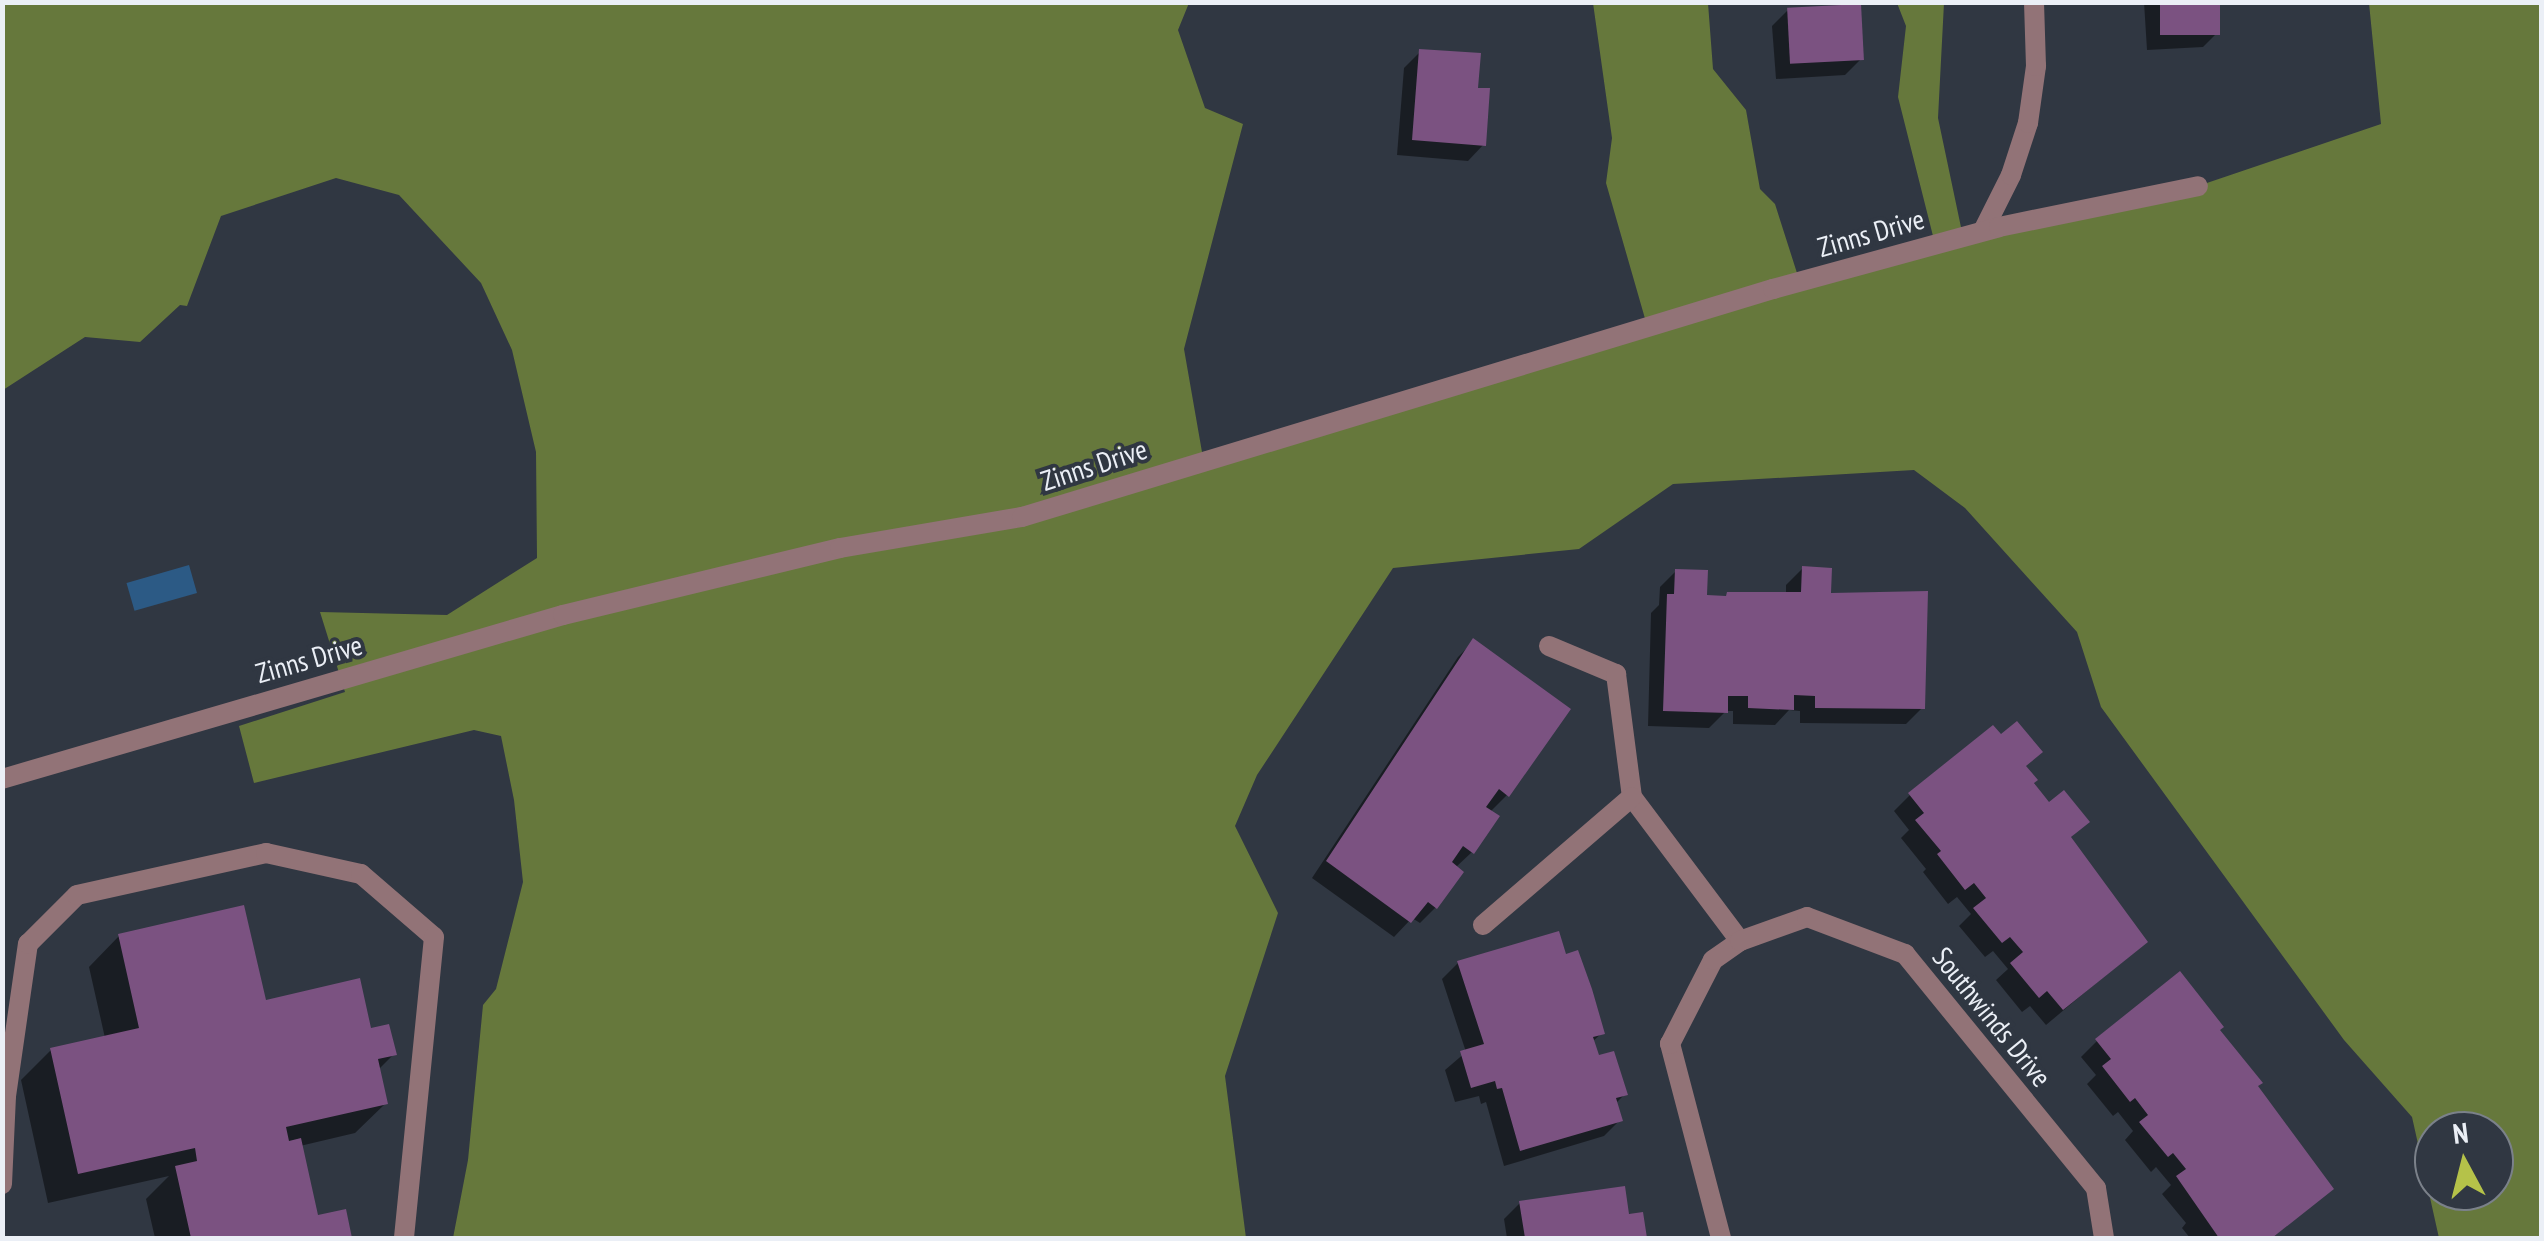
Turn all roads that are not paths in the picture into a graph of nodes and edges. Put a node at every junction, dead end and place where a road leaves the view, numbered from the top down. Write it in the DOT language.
graph roads {
  1 [pos="2034,2"];
  2 [pos="2198,186"];
  3 [pos="1983,231"];
  4 [pos="1549,646"];
  5 [pos="2,779"];
  6 [pos="1632,796"];
  7 [pos="1483,925"];
  8 [pos="1740,941"];
  9 [pos="2,1184"];
  10 [pos="404,1238"];
  11 [pos="1722,1238"];
  12 [pos="2104,1238"];
  1 -- 3 [label="street"];
  2 -- 3 [label="street, Zinns Drive"];
  3 -- 5 [label="street, Zinns Drive"];
  4 -- 6 [label="street"];
  6 -- 7 [label="street"];
  6 -- 8 [label="street"];
  8 -- 11 [label="street, Southwinds Drive"];
  8 -- 12 [label="street, Southwinds Drive"];
  9 -- 10 [label="street"];
}
